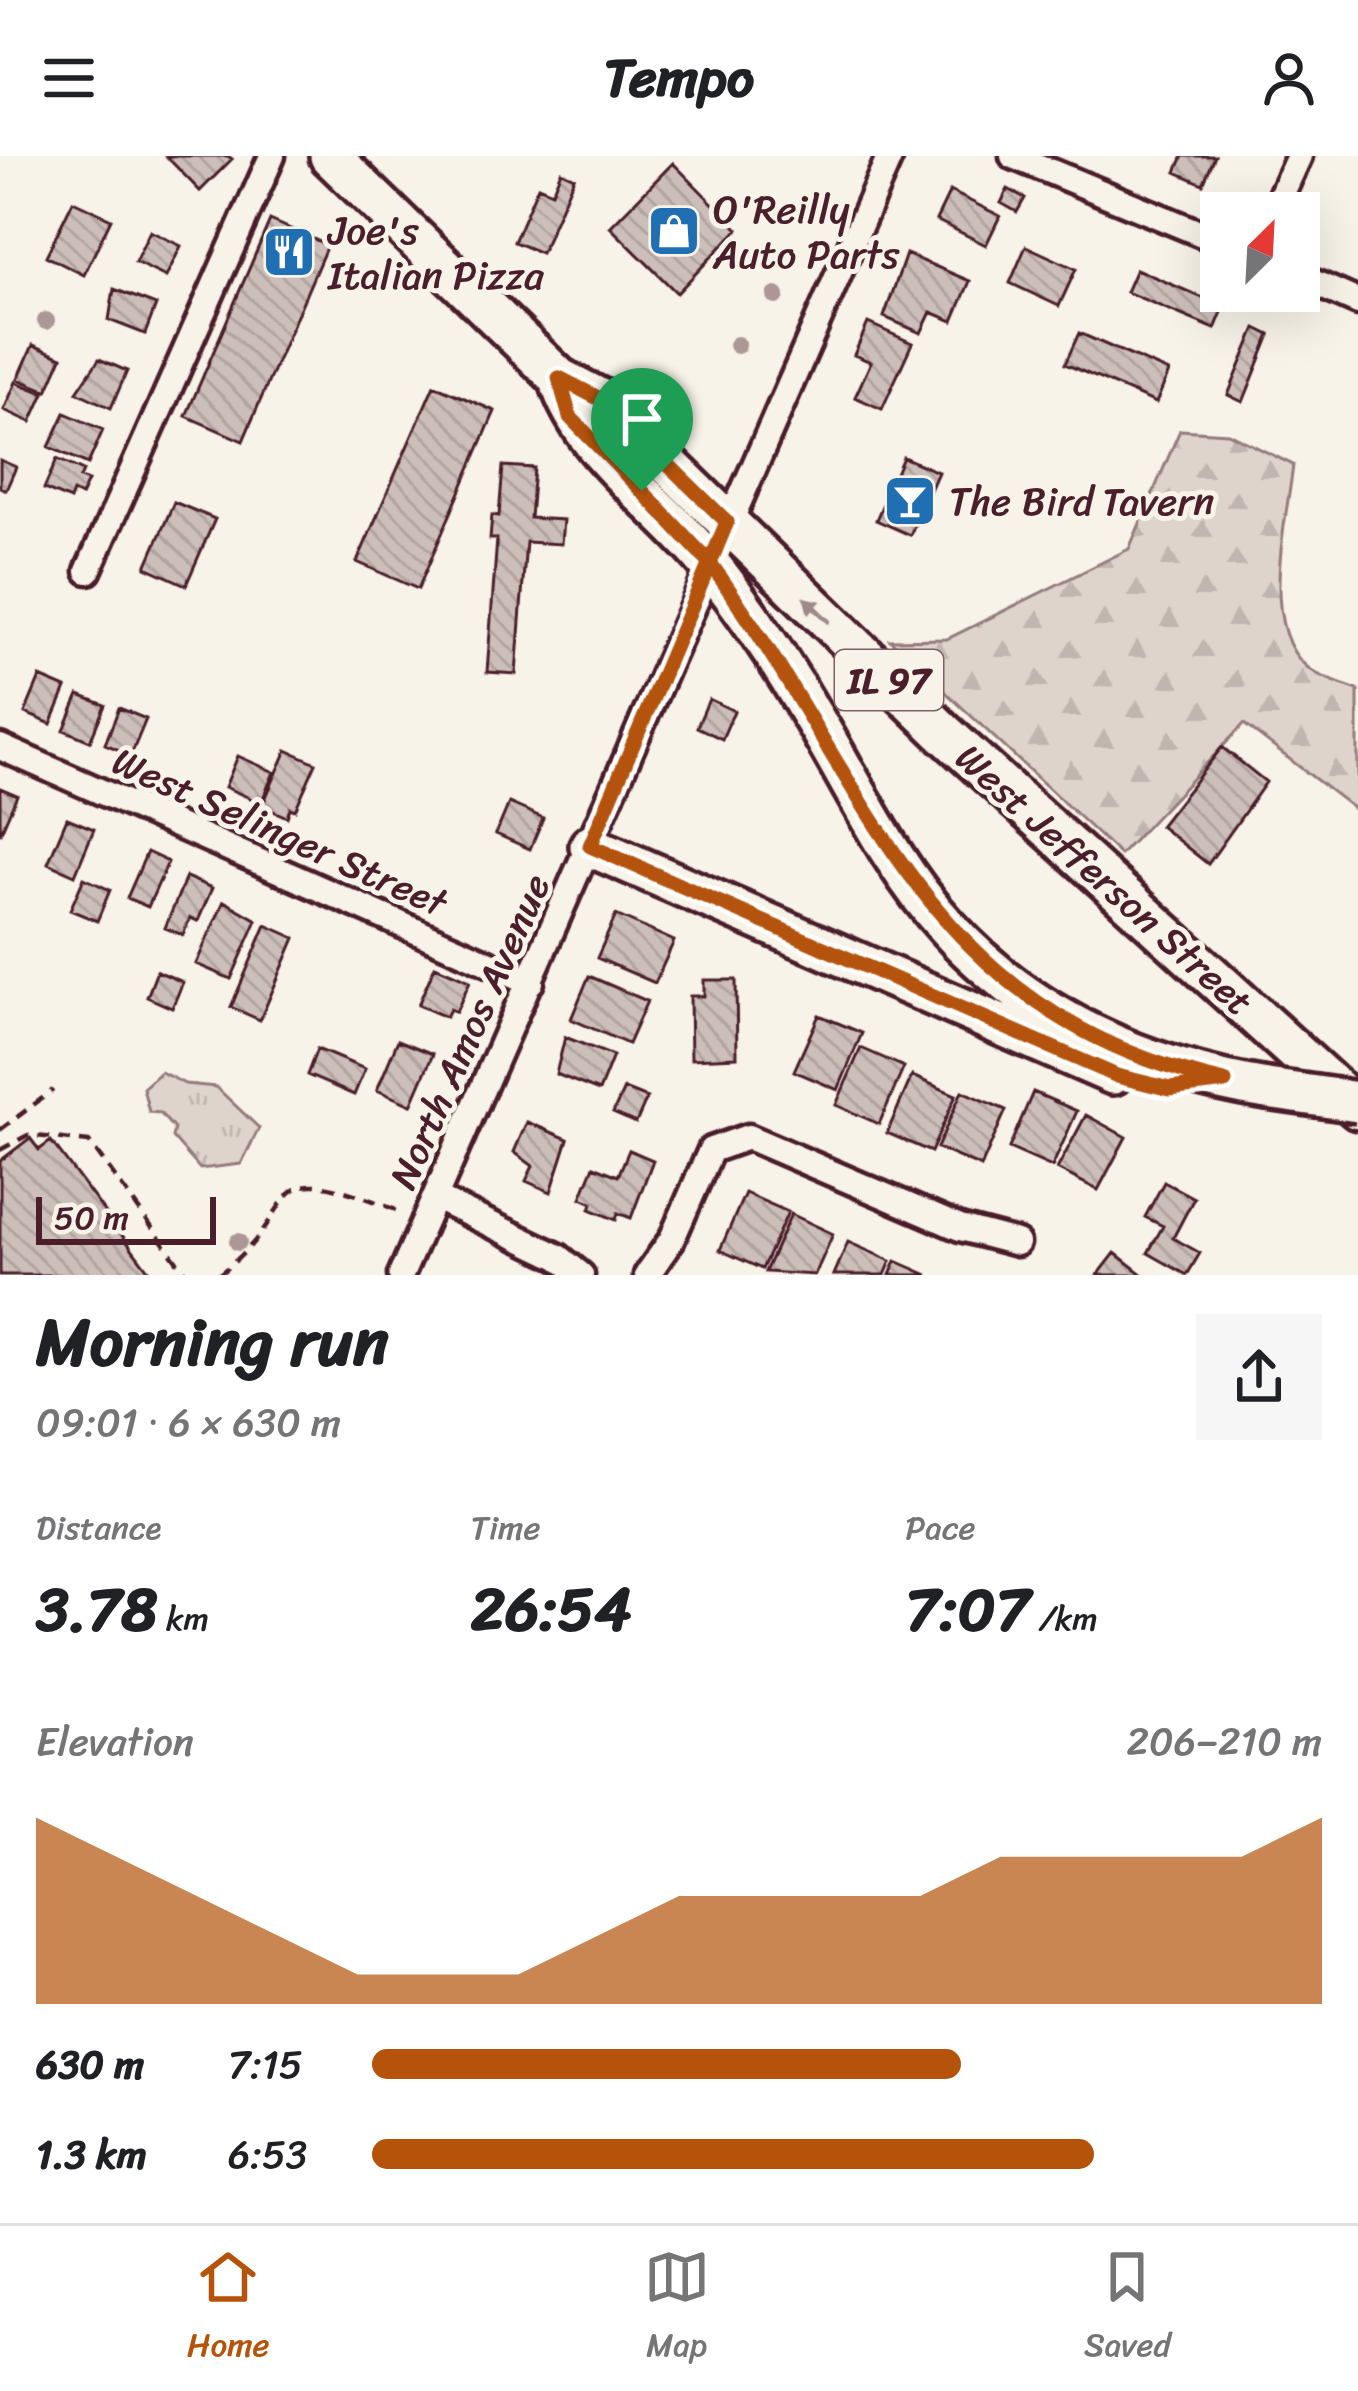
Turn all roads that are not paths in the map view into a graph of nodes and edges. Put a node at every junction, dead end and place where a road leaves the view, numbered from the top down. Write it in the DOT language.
graph roads {
  1 [pos="272,156"];
  2 [pos="330,156"];
  3 [pos="890,156"];
  4 [pos="1013,156"];
  5 [pos="1299,156"];
  6 [pos="1283,192"];
  7 [pos="1200,233"];
  8 [pos="1320,285"];
  9 [pos="1358,302"];
  10 [pos="559,378"];
  11 [pos="727,522"];
  12 [pos="710,563"];
  13 [pos="88,571"];
  14 [pos="0,747"];
  15 [pos="590,846"];
  16 [pos="531,982"];
  17 [pos="1225,1082"];
  18 [pos="1358,1106"];
  19 [pos="436,1198"];
  20 [pos="1017,1243"];
  21 [pos="401,1275"];
  22 [pos="581,1275"];
  23 [pos="646,1275"];
  1 -- 13 [label="street"];
  2 -- 10 [label="main road, West Jefferson Street / IL 97"];
  3 -- 11 [label="street, North Amos Avenue"];
  4 -- 7 [label="street"];
  5 -- 6 [label="street"];
  8 -- 9 [label="street"];
  10 -- 11 [label="main road, West Jefferson Street / IL 97"];
  10 -- 12 [label="main road, IL 97"];
  11 -- 12 [label="street, North Amos Avenue"];
  18 -- 11 [label="main road, West Jefferson Street / IL 97, one-way"];
  12 -- 15 [label="street, North Amos Avenue"];
  12 -- 17 [label="main road, IL 97"];
  14 -- 16 [label="street, West Selinger Street"];
  15 -- 16 [label="street, North Amos Avenue"];
  15 -- 17 [label="main road"];
  16 -- 19 [label="street, North Amos Avenue"];
  17 -- 18 [label="main road, IL 97, bridge"];
  19 -- 21 [label="street, North Amos Avenue"];
  19 -- 22 [label="street"];
  20 -- 23 [label="street"];
}
